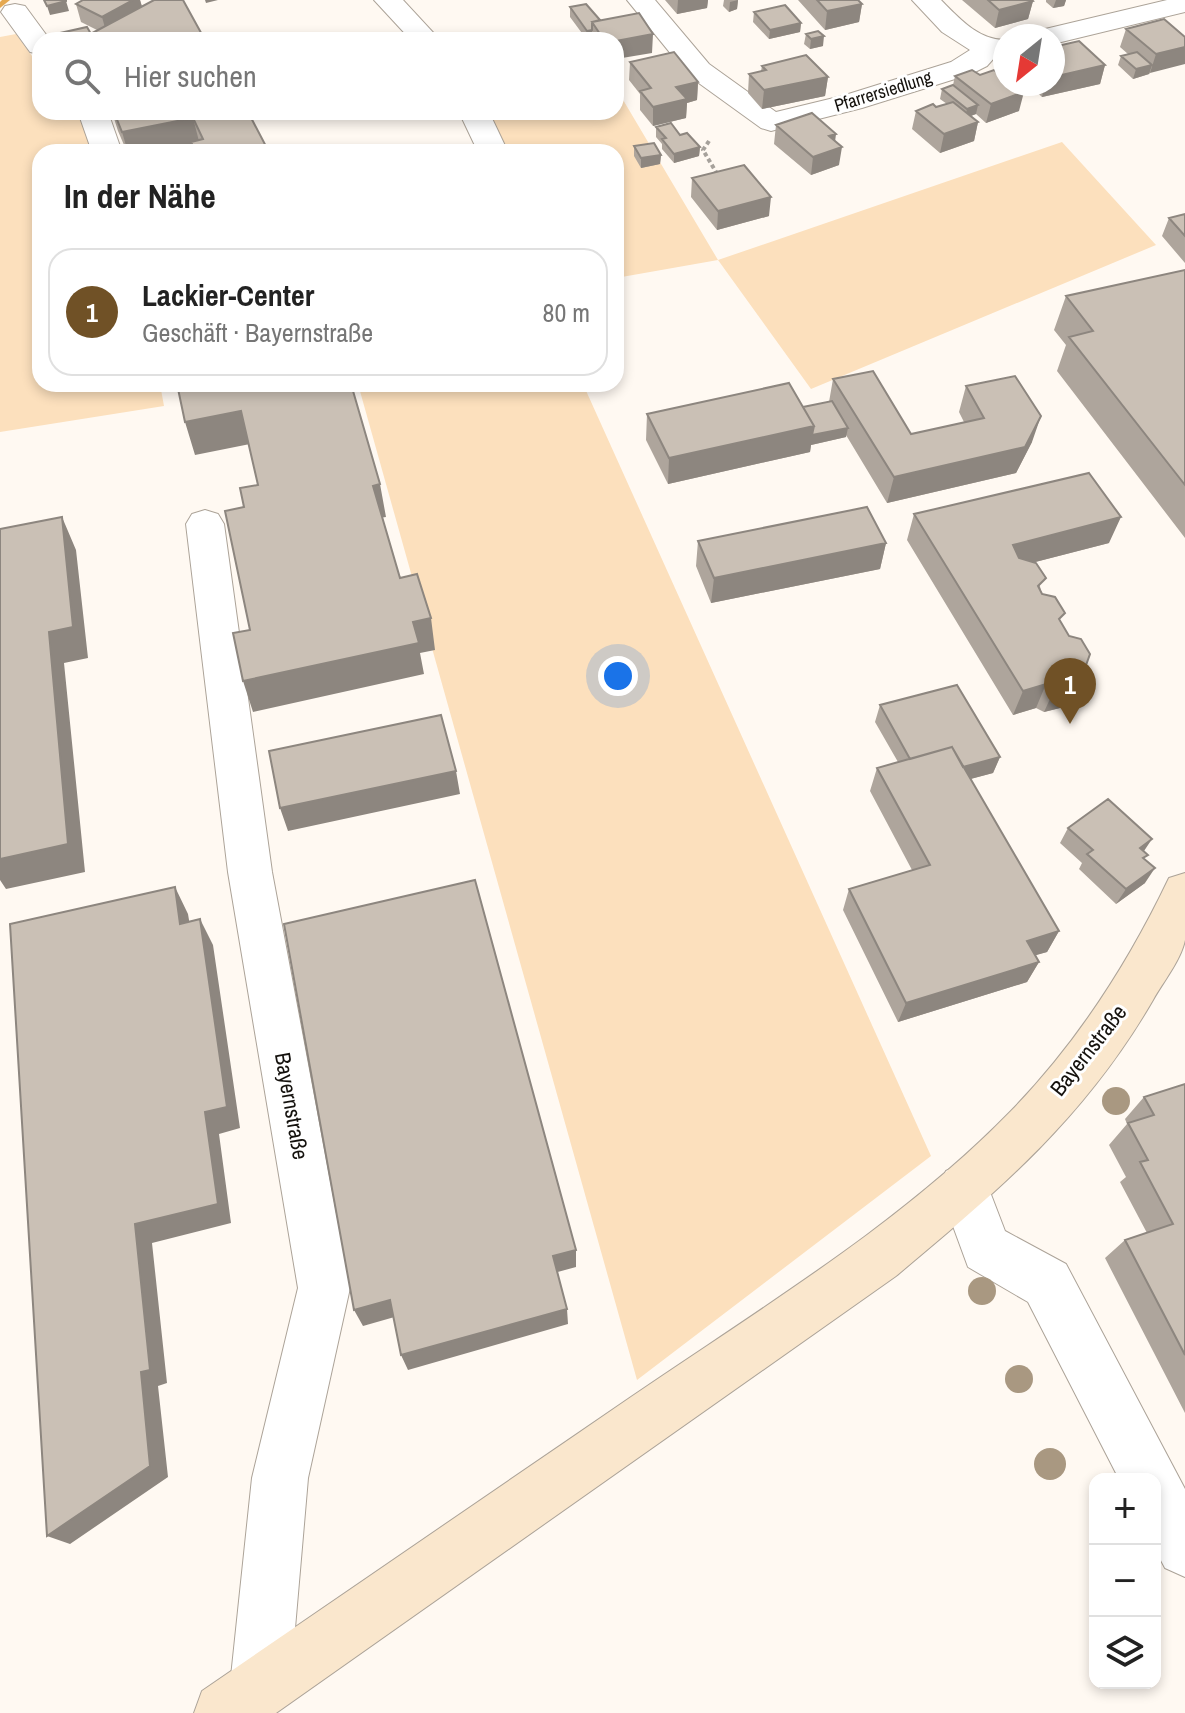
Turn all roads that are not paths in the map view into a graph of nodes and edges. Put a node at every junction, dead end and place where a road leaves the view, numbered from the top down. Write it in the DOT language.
graph roads {
  1 [pos="388,0"];
  2 [pos="641,0"];
  3 [pos="926,0"];
  4 [pos="1184,2"];
  5 [pos="15,12"];
  6 [pos="418,32"];
  7 [pos="1065,32"];
  8 [pos="32,35"];
  9 [pos="993,47"];
  10 [pos="993,50"];
  11 [pos="96,120"];
  12 [pos="478,120"];
  13 [pos="104,144"];
  14 [pos="489,144"];
  15 [pos="205,524"];
  16 [pos="1185,892"];
  17 [pos="964,1188"];
  18 [pos="1146,1473"];
  19 [pos="1161,1502"];
  20 [pos="1185,1548"];
  21 [pos="242,1699"];
  1 -- 6 [label="street"];
  2 -- 10 [label="street, Pfarrersiedlung"];
  3 -- 9 [label="street"];
  4 -- 7 [label="street"];
  5 -- 8 [label="street"];
  11 -- 13 [label="street"];
  12 -- 14 [label="street"];
  15 -- 21 [label="street, Bayernstraße"];
  16 -- 17 [label="street, Bayernstraße"];
  17 -- 18 [label="street"];
  17 -- 21 [label="street, Bayernstraße"];
  19 -- 20 [label="street"];
}
